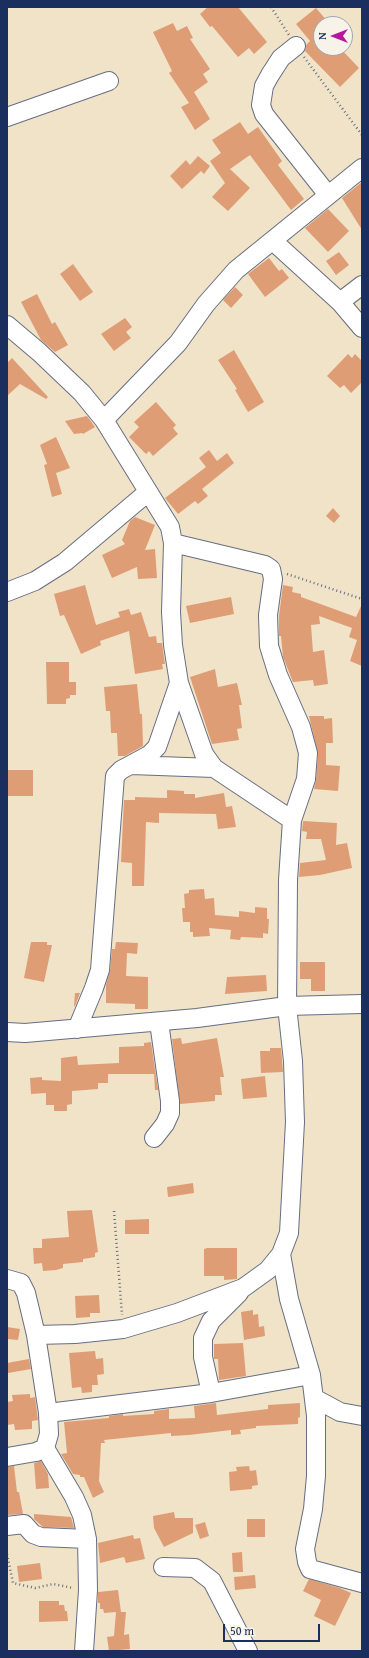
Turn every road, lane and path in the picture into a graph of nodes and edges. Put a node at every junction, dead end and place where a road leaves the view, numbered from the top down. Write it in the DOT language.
graph roads {
  1 [pos="271,7"];
  2 [pos="296,46"];
  3 [pos="109,81"];
  4 [pos="7,117"];
  5 [pos="362,135"];
  6 [pos="362,168"];
  7 [pos="328,195"];
  8 [pos="273,241"];
  9 [pos="362,284"];
  10 [pos="340,302"];
  11 [pos="7,325"];
  12 [pos="362,328"];
  13 [pos="104,420"];
  14 [pos="148,492"];
  15 [pos="173,543"];
  16 [pos="271,569"];
  17 [pos="7,592"];
  18 [pos="362,599"];
  19 [pos="179,683"];
  20 [pos="131,765"];
  21 [pos="214,768"];
  22 [pos="292,820"];
  23 [pos="362,1004"];
  24 [pos="287,1006"];
  25 [pos="159,1022"];
  26 [pos="77,1029"];
  27 [pos="7,1032"];
  28 [pos="154,1138"];
  29 [pos="114,1211"];
  30 [pos="281,1254"];
  31 [pos="7,1279"];
  32 [pos="244,1288"];
  33 [pos="123,1329"];
  34 [pos="36,1335"];
  35 [pos="310,1375"];
  36 [pos="211,1393"];
  37 [pos="314,1398"];
  38 [pos="48,1413"];
  39 [pos="362,1416"];
  40 [pos="45,1448"];
  41 [pos="7,1457"];
  42 [pos="7,1526"];
  43 [pos="87,1539"];
  44 [pos="7,1554"];
  45 [pos="163,1567"];
  46 [pos="362,1583"];
  47 [pos="88,1590"];
  48 [pos="84,1651"];
  49 [pos="248,1651"];
  1 -- 2 [label="path"];
  2 -- 5 [label="path"];
  2 -- 7 [label="street"];
  3 -- 4 [label="street"];
  6 -- 7 [label="street"];
  7 -- 8 [label="street"];
  8 -- 10 [label="street"];
  8 -- 13 [label="street"];
  9 -- 10 [label="street"];
  10 -- 12 [label="street"];
  11 -- 13 [label="street"];
  13 -- 14 [label="street"];
  14 -- 15 [label="street"];
  14 -- 17 [label="street"];
  15 -- 16 [label="street"];
  15 -- 19 [label="street"];
  16 -- 18 [label="path"];
  16 -- 22 [label="street"];
  19 -- 20 [label="street"];
  19 -- 21 [label="street"];
  20 -- 21 [label="street"];
  20 -- 26 [label="street"];
  21 -- 22 [label="street"];
  22 -- 24 [label="street"];
  23 -- 24 [label="street"];
  24 -- 25 [label="street"];
  24 -- 30 [label="street"];
  25 -- 26 [label="street"];
  25 -- 28 [label="street"];
  26 -- 27 [label="street"];
  29 -- 33 [label="path"];
  30 -- 32 [label="street"];
  30 -- 35 [label="street"];
  31 -- 34 [label="street"];
  32 -- 33 [label="street"];
  32 -- 36 [label="street"];
  33 -- 34 [label="street"];
  34 -- 38 [label="street"];
  35 -- 36 [label="street"];
  35 -- 37 [label="street"];
  36 -- 38 [label="street"];
  37 -- 39 [label="street"];
  37 -- 46 [label="street"];
  38 -- 40 [label="street"];
  40 -- 41 [label="street"];
  40 -- 43 [label="street"];
  42 -- 43 [label="street"];
  43 -- 47 [label="street"];
  44 -- 47 [label="path"];
  45 -- 49 [label="street"];
  47 -- 48 [label="street"];
}
